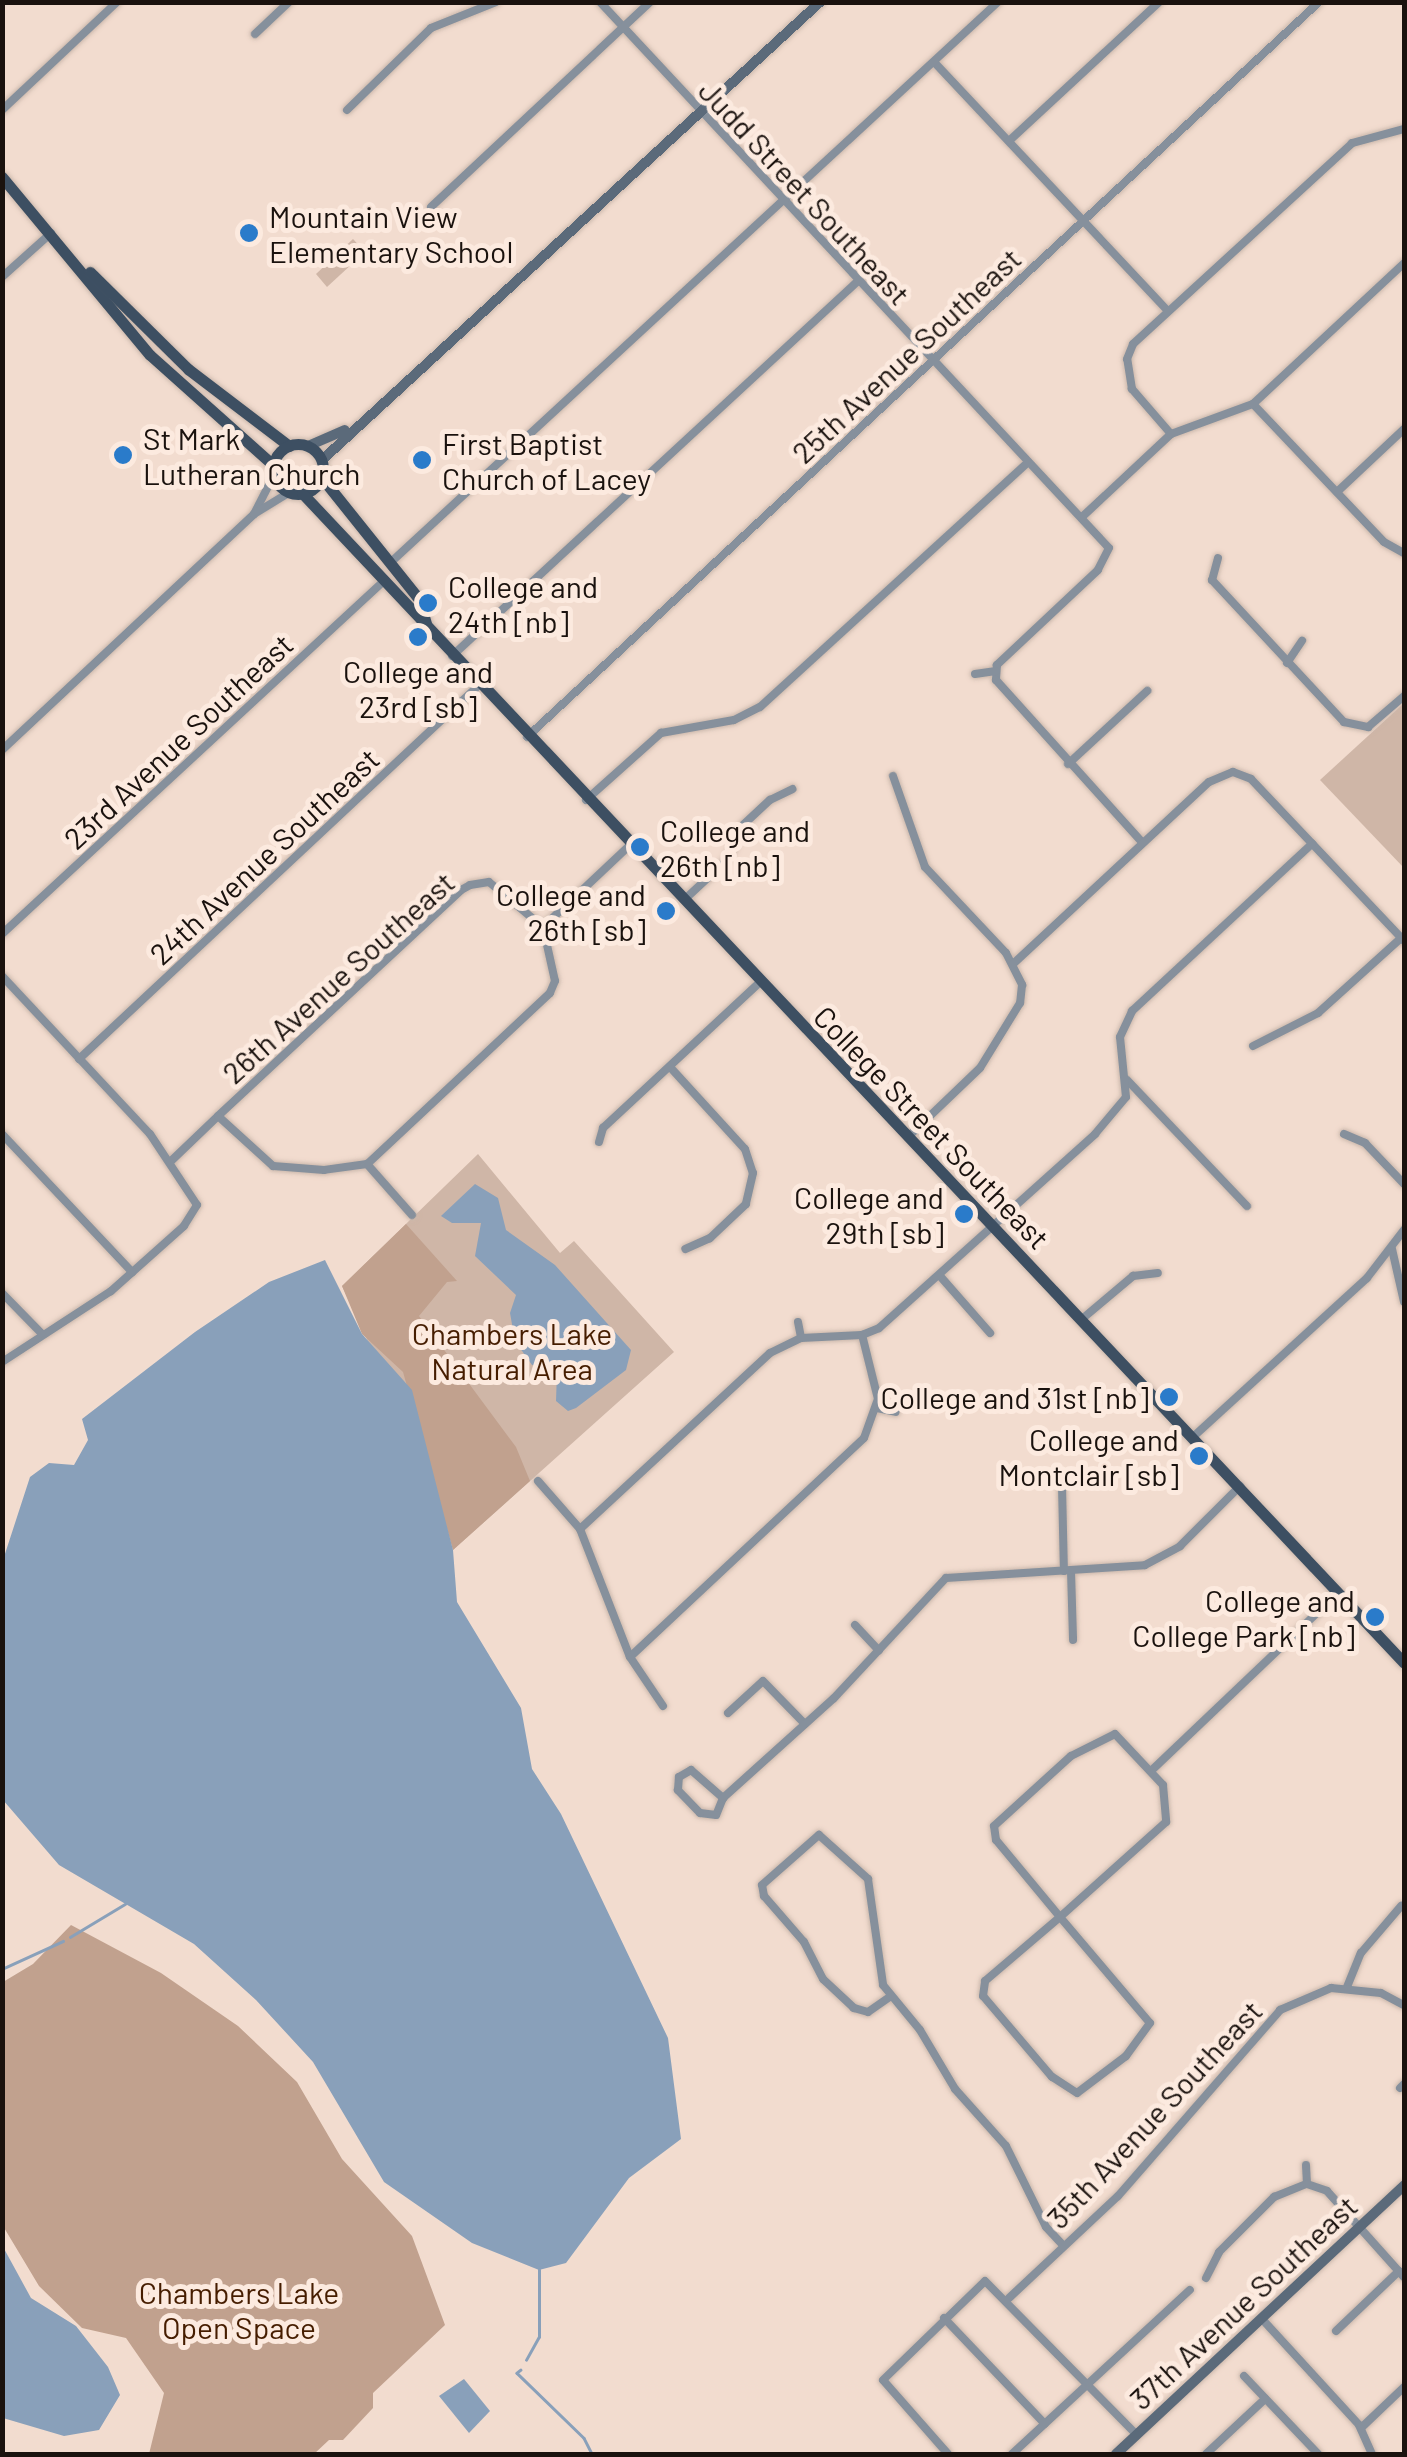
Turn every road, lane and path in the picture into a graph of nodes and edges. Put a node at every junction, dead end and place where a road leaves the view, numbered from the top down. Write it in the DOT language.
graph roads {
  1 [pos="117,2"];
  2 [pos="289,2"];
  3 [pos="496,2"];
  4 [pos="600,2"];
  5 [pos="650,2"];
  6 [pos="820,2"];
  7 [pos="998,2"];
  8 [pos="1159,2"];
  9 [pos="1316,3"];
  10 [pos="623,28"];
  11 [pos="255,34"];
  12 [pos="935,63"];
  13 [pos="2,110"];
  14 [pos="347,110"];
  15 [pos="701,114"];
  16 [pos="1404,128"];
  17 [pos="1009,142"];
  18 [pos="2,177"];
  19 [pos="782,199"];
  20 [pos="431,206"];
  21 [pos="1084,221"];
  22 [pos="51,233"];
  23 [pos="1404,264"];
  24 [pos="82,266"];
  25 [pos="2,277"];
  26 [pos="858,282"];
  27 [pos="1167,310"];
  28 [pos="932,361"];
  29 [pos="1254,404"];
  30 [pos="350,428"];
  31 [pos="1404,429"];
  32 [pos="1170,434"];
  33 [pos="289,446"];
  34 [pos="308,446"];
  35 [pos="322,460"];
  36 [pos="1028,462"];
  37 [pos="274,470"];
  38 [pos="322,478"];
  39 [pos="1337,492"];
  40 [pos="296,493"];
  41 [pos="254,514"];
  42 [pos="1082,517"];
  43 [pos="1404,553"];
  44 [pos="1218,558"];
  45 [pos="390,562"];
  46 [pos="385,580"];
  47 [pos="426,624"];
  48 [pos="1302,641"];
  49 [pos="452,656"];
  50 [pos="1287,663"];
  51 [pos="996,671"];
  52 [pos="975,674"];
  53 [pos="478,686"];
  54 [pos="1148,692"];
  55 [pos="1404,696"];
  56 [pos="526,737"];
  57 [pos="2,750"];
  58 [pos="1068,764"];
  59 [pos="893,776"];
  60 [pos="794,789"];
  61 [pos="586,800"];
  62 [pos="1142,844"];
  63 [pos="1312,844"];
  64 [pos="629,846"];
  65 [pos="682,902"];
  66 [pos="543,927"];
  67 [pos="2,934"];
  68 [pos="1403,940"];
  69 [pos="1013,964"];
  70 [pos="2,976"];
  71 [pos="759,983"];
  72 [pos="1253,1046"];
  73 [pos="80,1059"];
  74 [pos="670,1067"];
  75 [pos="1127,1080"];
  76 [pos="218,1116"];
  77 [pos="2,1134"];
  78 [pos="1344,1134"];
  79 [pos="908,1137"];
  80 [pos="599,1142"];
  81 [pos="170,1162"];
  82 [pos="367,1164"];
  83 [pos="1404,1184"];
  84 [pos="1248,1206"];
  85 [pos="412,1215"];
  86 [pos="994,1226"];
  87 [pos="1404,1230"];
  88 [pos="1392,1249"];
  89 [pos="685,1250"];
  90 [pos="132,1272"];
  91 [pos="1158,1273"];
  92 [pos="940,1276"];
  93 [pos="2,1293"];
  94 [pos="1404,1302"];
  95 [pos="1082,1319"];
  96 [pos="798,1322"];
  97 [pos="42,1333"];
  98 [pos="990,1333"];
  99 [pos="862,1336"];
  100 [pos="801,1338"];
  101 [pos="2,1362"];
  102 [pos="877,1408"];
  103 [pos="896,1412"];
  104 [pos="1194,1436"];
  105 [pos="538,1481"];
  106 [pos="1062,1486"];
  107 [pos="1240,1486"];
  108 [pos="580,1530"];
  109 [pos="1067,1571"];
  110 [pos="1339,1592"];
  111 [pos="855,1625"];
  112 [pos="1072,1640"];
  113 [pos="879,1650"];
  114 [pos="630,1656"];
  115 [pos="1404,1662"];
  116 [pos="663,1706"];
  117 [pos="728,1713"];
  118 [pos="805,1724"];
  119 [pos="1152,1770"];
  120 [pos="723,1798"];
  121 [pos="1400,1906"];
  122 [pos="1060,1917"];
  123 [pos="1347,1987"];
  124 [pos="891,1996"];
  125 [pos="1404,2005"];
  126 [pos="1306,2165"];
  127 [pos="1307,2184"];
  128 [pos="1404,2185"];
  129 [pos="1360,2227"];
  130 [pos="1064,2246"];
  131 [pos="1402,2274"];
  132 [pos="1206,2278"];
  133 [pos="1190,2290"];
  134 [pos="1009,2298"];
  135 [pos="944,2318"];
  136 [pos="1262,2320"];
  137 [pos="1336,2331"];
  138 [pos="1244,2376"];
  139 [pos="1090,2384"];
  140 [pos="1404,2387"];
  141 [pos="1265,2399"];
  142 [pos="1045,2424"];
  143 [pos="1361,2428"];
  144 [pos="1137,2435"];
  145 [pos="948,2454"];
  146 [pos="1012,2454"];
  147 [pos="1116,2454"];
  148 [pos="1206,2454"];
  149 [pos="1318,2454"];
  150 [pos="1372,2454"];
  1 -- 13 [label="street"];
  2 -- 11 [label="street"];
  3 -- 14 [label="street"];
  4 -- 10 [label="street, Judd Street Southeast"];
  5 -- 10 [label="street"];
  6 -- 15 [label="street"];
  7 -- 12 [label="street"];
  8 -- 17 [label="street"];
  9 -- 21 [label="street, 25th Avenue Southeast"];
  10 -- 15 [label="street, Judd Street Southeast"];
  10 -- 20 [label="street"];
  12 -- 17 [label="street"];
  12 -- 19 [label="street"];
  15 -- 19 [label="street, Judd Street Southeast"];
  15 -- 30 [label="street"];
  16 -- 27 [label="street"];
  17 -- 21 [label="street"];
  18 -- 22 [label="main road"];
  19 -- 26 [label="street, Judd Street Southeast"];
  19 -- 45 [label="street"];
  21 -- 27 [label="street"];
  21 -- 28 [label="street, 25th Avenue Southeast"];
  22 -- 24 [label="main road"];
  22 -- 25 [label="street"];
  23 -- 29 [label="street"];
  24 -- 33 [label="main road"];
  24 -- 37 [label="main road"];
  26 -- 28 [label="street, Judd Street Southeast"];
  26 -- 49 [label="street"];
  27 -- 32 [label="street"];
  28 -- 36 [label="street, Judd Street Southeast"];
  28 -- 56 [label="street, 25th Avenue Southeast"];
  29 -- 32 [label="street"];
  29 -- 39 [label="street"];
  30 -- 34 [label="street"];
  30 -- 35 [label="street"];
  31 -- 39 [label="street"];
  32 -- 42 [label="street"];
  33 -- 34 [label="main road"];
  33 -- 37 [label="main road"];
  34 -- 35 [label="main road"];
  35 -- 38 [label="main road"];
  36 -- 42 [label="street, Judd Street Southeast"];
  36 -- 61 [label="street"];
  37 -- 40 [label="main road"];
  37 -- 41 [label="street"];
  38 -- 40 [label="main road"];
  38 -- 45 [label="main road, College Street Southeast"];
  39 -- 43 [label="street"];
  40 -- 41 [label="street"];
  40 -- 46 [label="main road, College Street Southeast"];
  41 -- 57 [label="street"];
  42 -- 51 [label="street, Judd Street Southeast"];
  44 -- 50 [label="street"];
  45 -- 47 [label="main road, College Street Southeast"];
  46 -- 47 [label="main road, College Street Southeast"];
  46 -- 67 [label="street, 23rd Avenue Southeast"];
  47 -- 49 [label="main road, College Street Southeast"];
  48 -- 50 [label="street"];
  49 -- 53 [label="main road, College Street Southeast"];
  50 -- 55 [label="street"];
  51 -- 52 [label="street"];
  51 -- 58 [label="street"];
  53 -- 56 [label="main road, College Street Southeast"];
  53 -- 73 [label="street, 24th Avenue Southeast"];
  54 -- 58 [label="street"];
  56 -- 61 [label="main road, College Street Southeast"];
  58 -- 62 [label="street"];
  59 -- 69 [label="street"];
  60 -- 65 [label="street"];
  61 -- 64 [label="main road, College Street Southeast"];
  62 -- 63 [label="street"];
  62 -- 69 [label="street"];
  63 -- 68 [label="street"];
  63 -- 75 [label="street"];
  64 -- 65 [label="main road, College Street Southeast"];
  64 -- 66 [label="street"];
  65 -- 71 [label="main road, College Street Southeast"];
  66 -- 76 [label="street, 26th Avenue Southeast"];
  66 -- 82 [label="street"];
  68 -- 72 [label="street"];
  69 -- 79 [label="street"];
  70 -- 73 [label="street"];
  71 -- 74 [label="street"];
  71 -- 79 [label="main road, College Street Southeast"];
  73 -- 81 [label="street"];
  74 -- 80 [label="street"];
  74 -- 89 [label="street"];
  75 -- 84 [label="street"];
  75 -- 86 [label="street"];
  76 -- 81 [label="street, 26th Avenue Southeast"];
  76 -- 82 [label="street"];
  77 -- 90 [label="street"];
  78 -- 83 [label="street"];
  79 -- 86 [label="main road, College Street Southeast"];
  81 -- 90 [label="street"];
  82 -- 85 [label="street"];
  86 -- 92 [label="street"];
  86 -- 95 [label="main road, College Street Southeast"];
  87 -- 88 [label="street"];
  88 -- 94 [label="street"];
  88 -- 104 [label="street"];
  90 -- 97 [label="street"];
  91 -- 95 [label="street"];
  92 -- 98 [label="street"];
  92 -- 99 [label="street"];
  93 -- 97 [label="street"];
  95 -- 104 [label="main road, College Street Southeast"];
  96 -- 100 [label="street"];
  97 -- 101 [label="street"];
  99 -- 100 [label="street"];
  99 -- 102 [label="street"];
  100 -- 108 [label="street"];
  102 -- 103 [label="street"];
  102 -- 114 [label="street"];
  104 -- 107 [label="main road, College Street Southeast"];
  105 -- 108 [label="street"];
  106 -- 109 [label="street"];
  107 -- 109 [label="street"];
  107 -- 110 [label="main road, College Street Southeast"];
  108 -- 114 [label="street"];
  109 -- 112 [label="street"];
  109 -- 113 [label="street"];
  110 -- 115 [label="main road, College Street Southeast"];
  110 -- 119 [label="street"];
  111 -- 113 [label="street"];
  113 -- 118 [label="street"];
  114 -- 116 [label="street"];
  117 -- 118 [label="street"];
  118 -- 120 [label="street"];
  119 -- 122 [label="street"];
  119 -- 122 [label="street"];
  120 -- 120 [label="street"];
  121 -- 123 [label="street"];
  122 -- 122 [label="street"];
  123 -- 125 [label="street"];
  123 -- 130 [label="street, 35th Avenue Southeast"];
  124 -- 124 [label="street"];
  124 -- 130 [label="street"];
  126 -- 127 [label="street"];
  127 -- 129 [label="street"];
  127 -- 132 [label="street"];
  128 -- 129 [label="street, 37th Avenue Southeast"];
  129 -- 131 [label="street"];
  129 -- 136 [label="street, 37th Avenue Southeast"];
  130 -- 134 [label="street, 35th Avenue Southeast"];
  131 -- 137 [label="street"];
  133 -- 139 [label="street"];
  134 -- 135 [label="street"];
  134 -- 139 [label="street"];
  135 -- 142 [label="street"];
  135 -- 145 [label="street"];
  136 -- 143 [label="street"];
  136 -- 144 [label="street, 37th Avenue Southeast"];
  138 -- 141 [label="street"];
  139 -- 142 [label="street"];
  139 -- 144 [label="street"];
  140 -- 143 [label="street"];
  141 -- 148 [label="street"];
  141 -- 149 [label="street"];
  142 -- 146 [label="street"];
  143 -- 150 [label="street"];
  144 -- 147 [label="street, 37th Avenue Southeast"];
}
